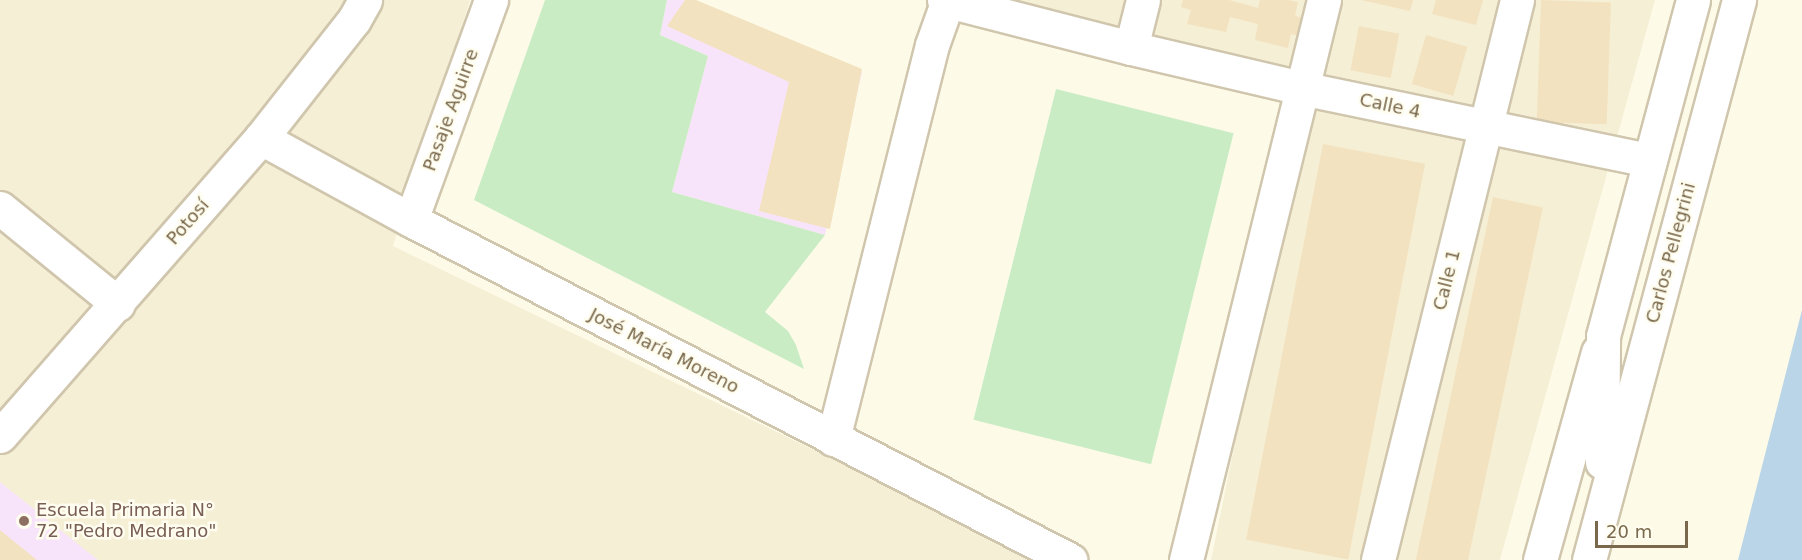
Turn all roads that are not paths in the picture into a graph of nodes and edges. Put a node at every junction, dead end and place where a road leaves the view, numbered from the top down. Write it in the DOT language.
graph roads {
  1 [pos="365,0"];
  2 [pos="491,0"];
  3 [pos="947,0"];
  4 [pos="1143,0"];
  5 [pos="1324,0"];
  6 [pos="1517,0"];
  7 [pos="1693,0"];
  8 [pos="1739,0"];
  9 [pos="1131,48"];
  10 [pos="1301,88"];
  11 [pos="1485,126"];
  12 [pos="261,138"];
  13 [pos="1650,160"];
  14 [pos="0,208"];
  15 [pos="411,220"];
  16 [pos="118,304"];
  17 [pos="1603,336"];
  18 [pos="0,436"];
  19 [pos="833,439"];
  20 [pos="1602,506"];
  21 [pos="1070,560"];
  22 [pos="1186,560"];
  23 [pos="1378,560"];
  24 [pos="1540,560"];
  25 [pos="1589,560"];
  1 -- 12 [label="street, Potosí"];
  2 -- 15 [label="street, Pasaje Aguirre"];
  3 -- 9 [label="street, Calle 4"];
  3 -- 19 [label="street"];
  4 -- 9 [label="street"];
  5 -- 10 [label="street"];
  6 -- 11 [label="street, Calle 1"];
  7 -- 13 [label="street, Carlos Pellegrini"];
  8 -- 20 [label="street, Carlos Pellegrini"];
  9 -- 10 [label="street, Calle 4"];
  10 -- 11 [label="street, Calle 4"];
  10 -- 22 [label="street"];
  11 -- 13 [label="street, Calle 4"];
  11 -- 23 [label="street, Calle 1"];
  12 -- 15 [label="street, José María Moreno"];
  12 -- 16 [label="street, Potosí"];
  13 -- 17 [label="street, Carlos Pellegrini"];
  14 -- 16 [label="street"];
  15 -- 19 [label="street, José María Moreno"];
  16 -- 18 [label="street, Potosí"];
  17 -- 20 [label="street, Carlos Pellegrini"];
  17 -- 24 [label="street, Carlos Pellegrini"];
  19 -- 21 [label="street, José María Moreno"];
  20 -- 25 [label="street, Carlos Pellegrini"];
}
